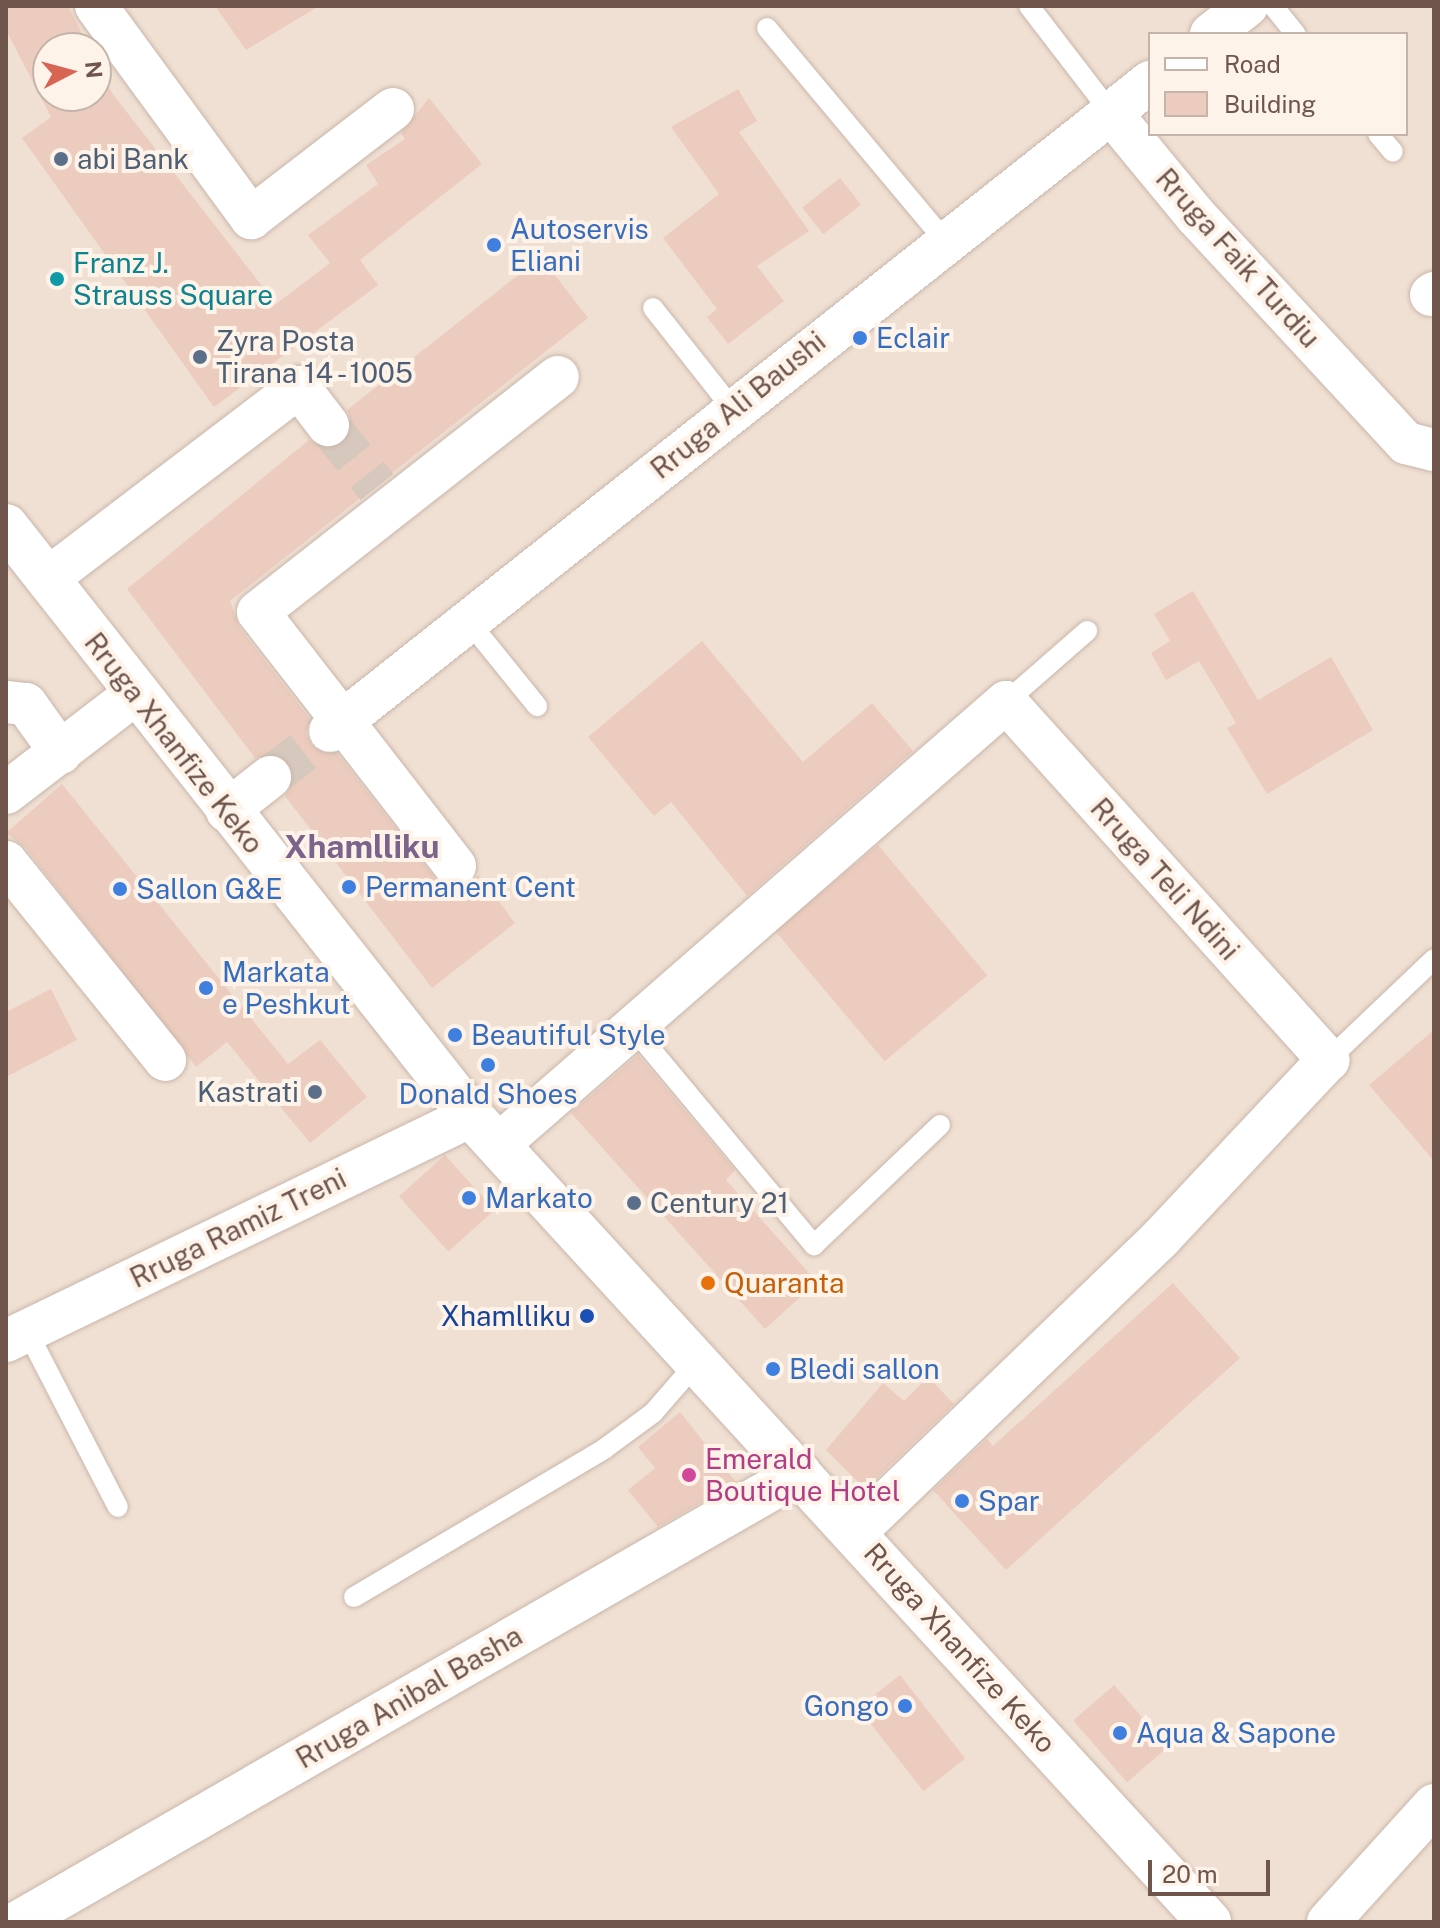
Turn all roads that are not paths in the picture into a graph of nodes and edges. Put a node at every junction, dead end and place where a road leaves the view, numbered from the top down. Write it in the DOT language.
graph roads {
  1 [pos="1029,6"];
  2 [pos="1247,6"];
  3 [pos="1273,6"];
  4 [pos="110,12"];
  5 [pos="767,28"];
  6 [pos="1214,32"];
  7 [pos="1294,32"];
  8 [pos="1148,84"];
  9 [pos="393,109"];
  10 [pos="1111,113"];
  11 [pos="1380,136"];
  12 [pos="1393,152"];
  13 [pos="945,241"];
  14 [pos="653,308"];
  15 [pos="558,377"];
  16 [pos="732,408"];
  17 [pos="328,425"];
  18 [pos="1434,450"];
  19 [pos="6,526"];
  20 [pos="47,579"];
  21 [pos="470,623"];
  22 [pos="1087,631"];
  23 [pos="135,694"];
  24 [pos="6,702"];
  25 [pos="1006,702"];
  26 [pos="537,706"];
  27 [pos="336,726"];
  28 [pos="61,753"];
  29 [pos="270,777"];
  30 [pos="6,793"];
  31 [pos="227,811"];
  32 [pos="6,862"];
  33 [pos="455,866"];
  34 [pos="1434,959"];
  35 [pos="633,1028"];
  36 [pos="165,1060"];
  37 [pos="1328,1060"];
  38 [pos="940,1125"];
  39 [pos="484,1130"];
  40 [pos="16,1336"];
  41 [pos="699,1360"];
  42 [pos="800,1473"];
  43 [pos="118,1507"];
  44 [pos="855,1532"];
  45 [pos="354,1597"];
  46 [pos="1434,1805"];
  47 [pos="1205,1921"];
  48 [pos="18,1922"];
  49 [pos="1328,1922"];
  1 -- 10 [label="lane, Rruga Faik Turdiu"];
  2 -- 6 [label="street"];
  3 -- 7 [label="lane"];
  4 -- 9 [label="street"];
  5 -- 13 [label="lane"];
  8 -- 10 [label="street, Rruga Ali Baushi"];
  10 -- 13 [label="street, Rruga Ali Baushi"];
  10 -- 18 [label="street, Rruga Faik Turdiu"];
  11 -- 12 [label="lane"];
  13 -- 16 [label="street, Rruga Ali Baushi"];
  14 -- 16 [label="lane"];
  15 -- 27 [label="street"];
  16 -- 21 [label="street, Rruga Ali Baushi"];
  17 -- 20 [label="street"];
  19 -- 20 [label="main road, Rruga Xhanfize Keko"];
  20 -- 23 [label="main road, Rruga Xhanfize Keko"];
  21 -- 26 [label="lane"];
  21 -- 27 [label="street, Rruga Ali Baushi"];
  22 -- 25 [label="lane"];
  23 -- 28 [label="street"];
  23 -- 31 [label="main road, Rruga Xhanfize Keko"];
  24 -- 28 [label="street"];
  25 -- 35 [label="street"];
  25 -- 37 [label="street, Rruga Teli Ndini"];
  27 -- 33 [label="street"];
  28 -- 30 [label="street"];
  29 -- 31 [label="street"];
  31 -- 39 [label="main road, Rruga Xhanfize Keko"];
  32 -- 36 [label="street"];
  34 -- 37 [label="lane"];
  35 -- 38 [label="lane"];
  35 -- 39 [label="street"];
  37 -- 44 [label="street"];
  39 -- 40 [label="street, Rruga Ramiz Treni"];
  39 -- 41 [label="main road, Rruga Xhanfize Keko"];
  40 -- 43 [label="lane"];
  41 -- 42 [label="main road, Rruga Xhanfize Keko"];
  41 -- 45 [label="lane"];
  42 -- 44 [label="main road, Rruga Xhanfize Keko"];
  42 -- 48 [label="street, Rruga Anibal Basha"];
  44 -- 47 [label="main road, Rruga Xhanfize Keko"];
  46 -- 49 [label="street"];
}
